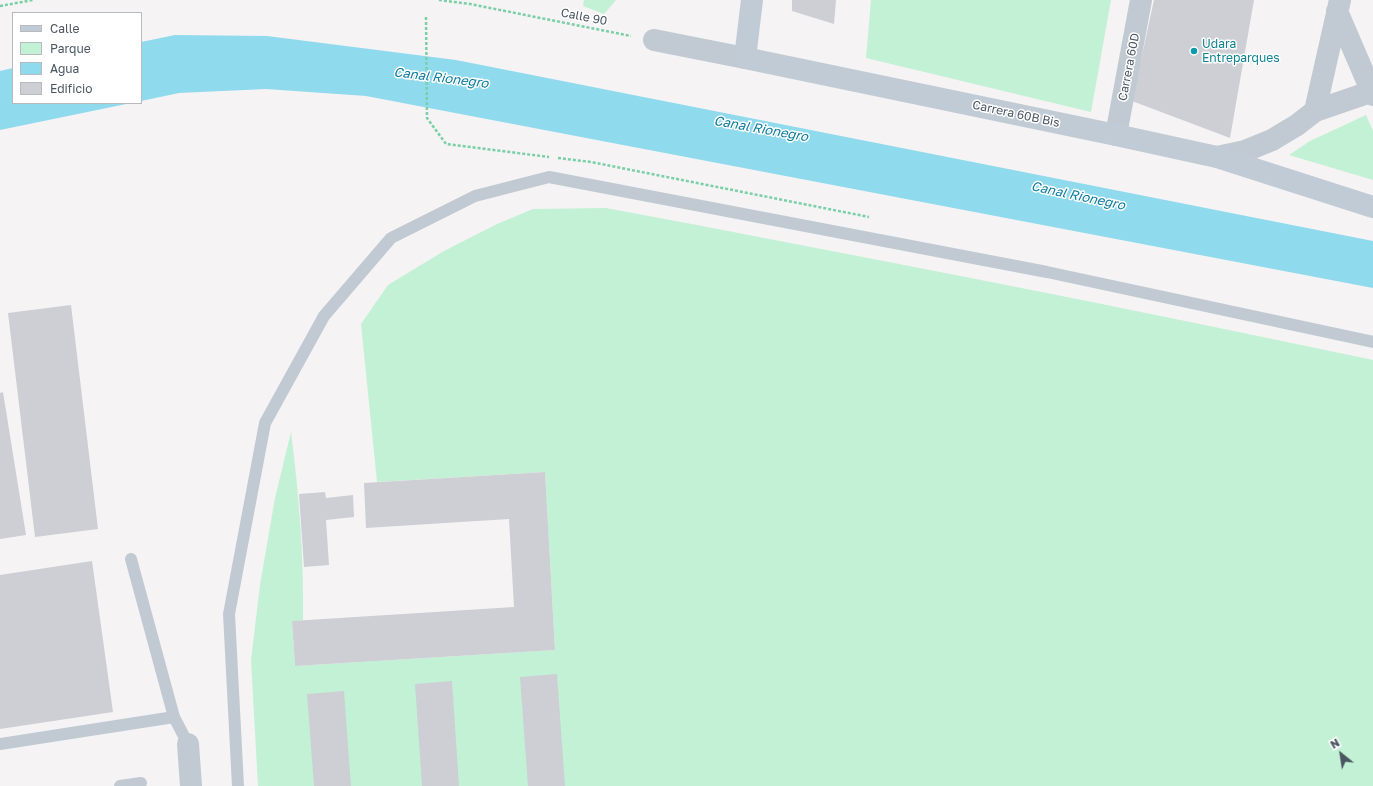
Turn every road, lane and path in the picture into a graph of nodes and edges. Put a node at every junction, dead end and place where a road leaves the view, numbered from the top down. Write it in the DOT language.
graph roads {
  1 [pos="33,0"];
  2 [pos="439,0"];
  3 [pos="752,0"];
  4 [pos="1141,0"];
  5 [pos="1339,5"];
  6 [pos="0,6"];
  7 [pos="426,16"];
  8 [pos="654,40"];
  9 [pos="745,58"];
  10 [pos="1373,93"];
  11 [pos="1315,111"];
  12 [pos="427,118"];
  13 [pos="1116,135"];
  14 [pos="1217,157"];
  15 [pos="1373,207"];
  16 [pos="1373,342"];
  17 [pos="131,559"];
  18 [pos="174,717"];
  19 [pos="0,744"];
  20 [pos="188,744"];
  21 [pos="141,783"];
  22 [pos="120,786"];
  23 [pos="191,786"];
  24 [pos="238,786"];
  1 -- 6 [label="path"];
  2 -- 8 [label="path, Calle 90"];
  3 -- 9 [label="street"];
  4 -- 13 [label="street, Carrera 60D"];
  5 -- 10 [label="street"];
  5 -- 11 [label="street"];
  7 -- 12 [label="path"];
  8 -- 9 [label="street, Carrera 60B Bis"];
  9 -- 13 [label="street, Carrera 60B Bis"];
  10 -- 11 [label="street"];
  11 -- 14 [label="street"];
  13 -- 14 [label="street, Carrera 60B Bis"];
  14 -- 15 [label="street, Carrera 60B Bis"];
  16 -- 24 [label="lane"];
  17 -- 18 [label="lane"];
  18 -- 19 [label="lane"];
  18 -- 20 [label="lane"];
  20 -- 23 [label="street"];
  21 -- 22 [label="lane"];
}
